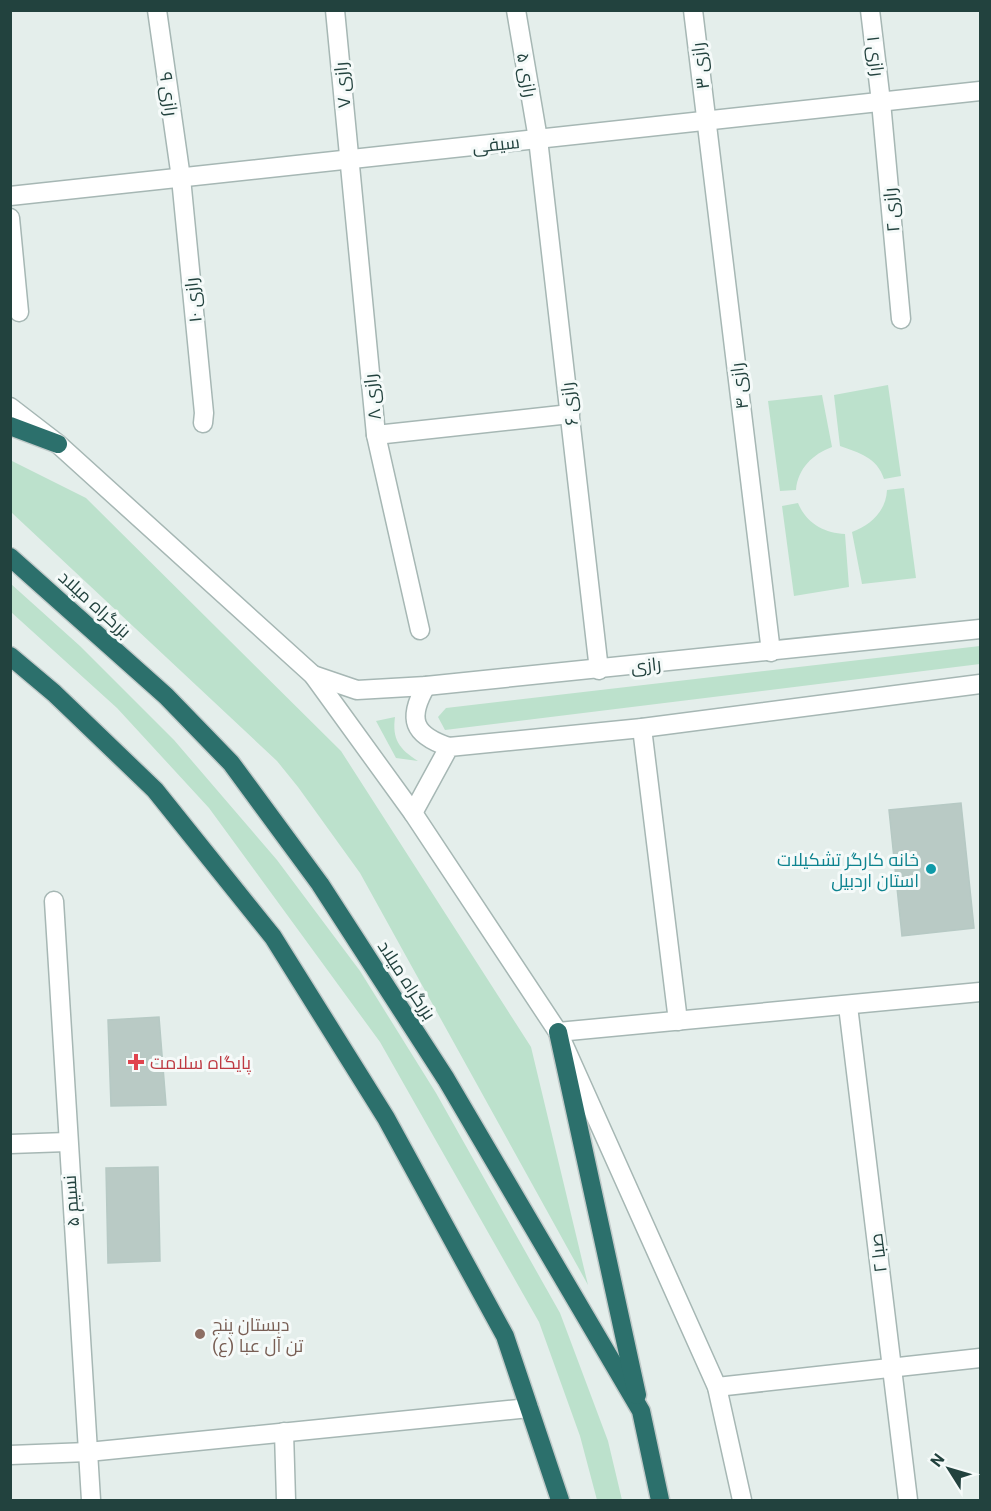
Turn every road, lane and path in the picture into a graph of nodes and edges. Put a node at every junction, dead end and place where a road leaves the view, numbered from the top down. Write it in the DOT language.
graph roads {
  1 [pos="157,10"];
  2 [pos="335,10"];
  3 [pos="516,10"];
  4 [pos="693,10"];
  5 [pos="870,10"];
  6 [pos="981,91"];
  7 [pos="881,102"];
  8 [pos="706,121"];
  9 [pos="538,139"];
  10 [pos="349,159"];
  11 [pos="181,178"];
  12 [pos="10,196"];
  13 [pos="10,218"];
  14 [pos="20,312"];
  15 [pos="901,319"];
  16 [pos="10,407"];
  17 [pos="570,414"];
  18 [pos="203,423"];
  19 [pos="10,426"];
  20 [pos="376,435"];
  21 [pos="58,444"];
  22 [pos="10,557"];
  23 [pos="981,629"];
  24 [pos="420,630"];
  25 [pos="771,652"];
  26 [pos="10,656"];
  27 [pos="599,670"];
  28 [pos="313,675"];
  29 [pos="981,684"];
  30 [pos="426,686"];
  31 [pos="642,728"];
  32 [pos="449,747"];
  33 [pos="412,813"];
  34 [pos="54,901"];
  35 [pos="981,992"];
  36 [pos="848,1006"];
  37 [pos="678,1021"];
  38 [pos="558,1032"];
  39 [pos="68,1142"];
  40 [pos="10,1144"];
  41 [pos="981,1358"];
  42 [pos="892,1369"];
  43 [pos="717,1387"];
  44 [pos="529,1408"];
  45 [pos="641,1411"];
  46 [pos="284,1432"];
  47 [pos="88,1452"];
  48 [pos="10,1455"];
  49 [pos="91,1500"];
  50 [pos="286,1500"];
  51 [pos="560,1500"];
  52 [pos="660,1500"];
  53 [pos="742,1500"];
  54 [pos="908,1500"];
  1 -- 11 [label="street, رازی ۹"];
  2 -- 10 [label="street, رازی ۷"];
  3 -- 9 [label="street, رازی ۵"];
  4 -- 8 [label="street, رازی ۳"];
  5 -- 7 [label="street, رازی ۱"];
  6 -- 7 [label="street, سیفی"];
  7 -- 8 [label="street, سیفی"];
  7 -- 15 [label="street, رازی ۲"];
  8 -- 9 [label="street, سیفی"];
  8 -- 25 [label="street, رازی ۴"];
  9 -- 10 [label="street, سیفی"];
  9 -- 17 [label="street, رازی ۶"];
  10 -- 11 [label="street, سیفی"];
  10 -- 20 [label="street, رازی ۸"];
  11 -- 12 [label="street, سیفی"];
  11 -- 18 [label="street, رازی ۱۰"];
  13 -- 14 [label="street"];
  16 -- 21 [label="street"];
  17 -- 20 [label="street"];
  17 -- 27 [label="street, رازی ۶"];
  19 -- 21 [label="highway"];
  20 -- 24 [label="street, رازی ۸"];
  21 -- 28 [label="street"];
  22 -- 45 [label="highway, بزرگراه میلاد"];
  23 -- 25 [label="street, رازی"];
  25 -- 27 [label="street, رازی"];
  26 -- 44 [label="highway"];
  27 -- 30 [label="street, رازی"];
  28 -- 30 [label="street, رازی"];
  28 -- 33 [label="street"];
  29 -- 31 [label="street"];
  30 -- 32 [label="street"];
  31 -- 32 [label="street"];
  31 -- 37 [label="street"];
  32 -- 33 [label="street"];
  33 -- 38 [label="street"];
  34 -- 39 [label="street, نسیم ۵"];
  35 -- 36 [label="street"];
  36 -- 37 [label="street"];
  36 -- 42 [label="street, صبا ۲"];
  37 -- 38 [label="street"];
  38 -- 43 [label="street"];
  38 -- 45 [label="highway"];
  39 -- 40 [label="street"];
  39 -- 47 [label="street, نسیم ۵"];
  41 -- 42 [label="street"];
  42 -- 43 [label="street"];
  42 -- 54 [label="street, صبا ۲"];
  43 -- 53 [label="street"];
  44 -- 46 [label="street"];
  44 -- 51 [label="highway"];
  45 -- 52 [label="highway, بزرگراه میلاد"];
  46 -- 47 [label="street"];
  46 -- 50 [label="street"];
  47 -- 48 [label="street"];
  47 -- 49 [label="street, نسیم ۵"];
}
